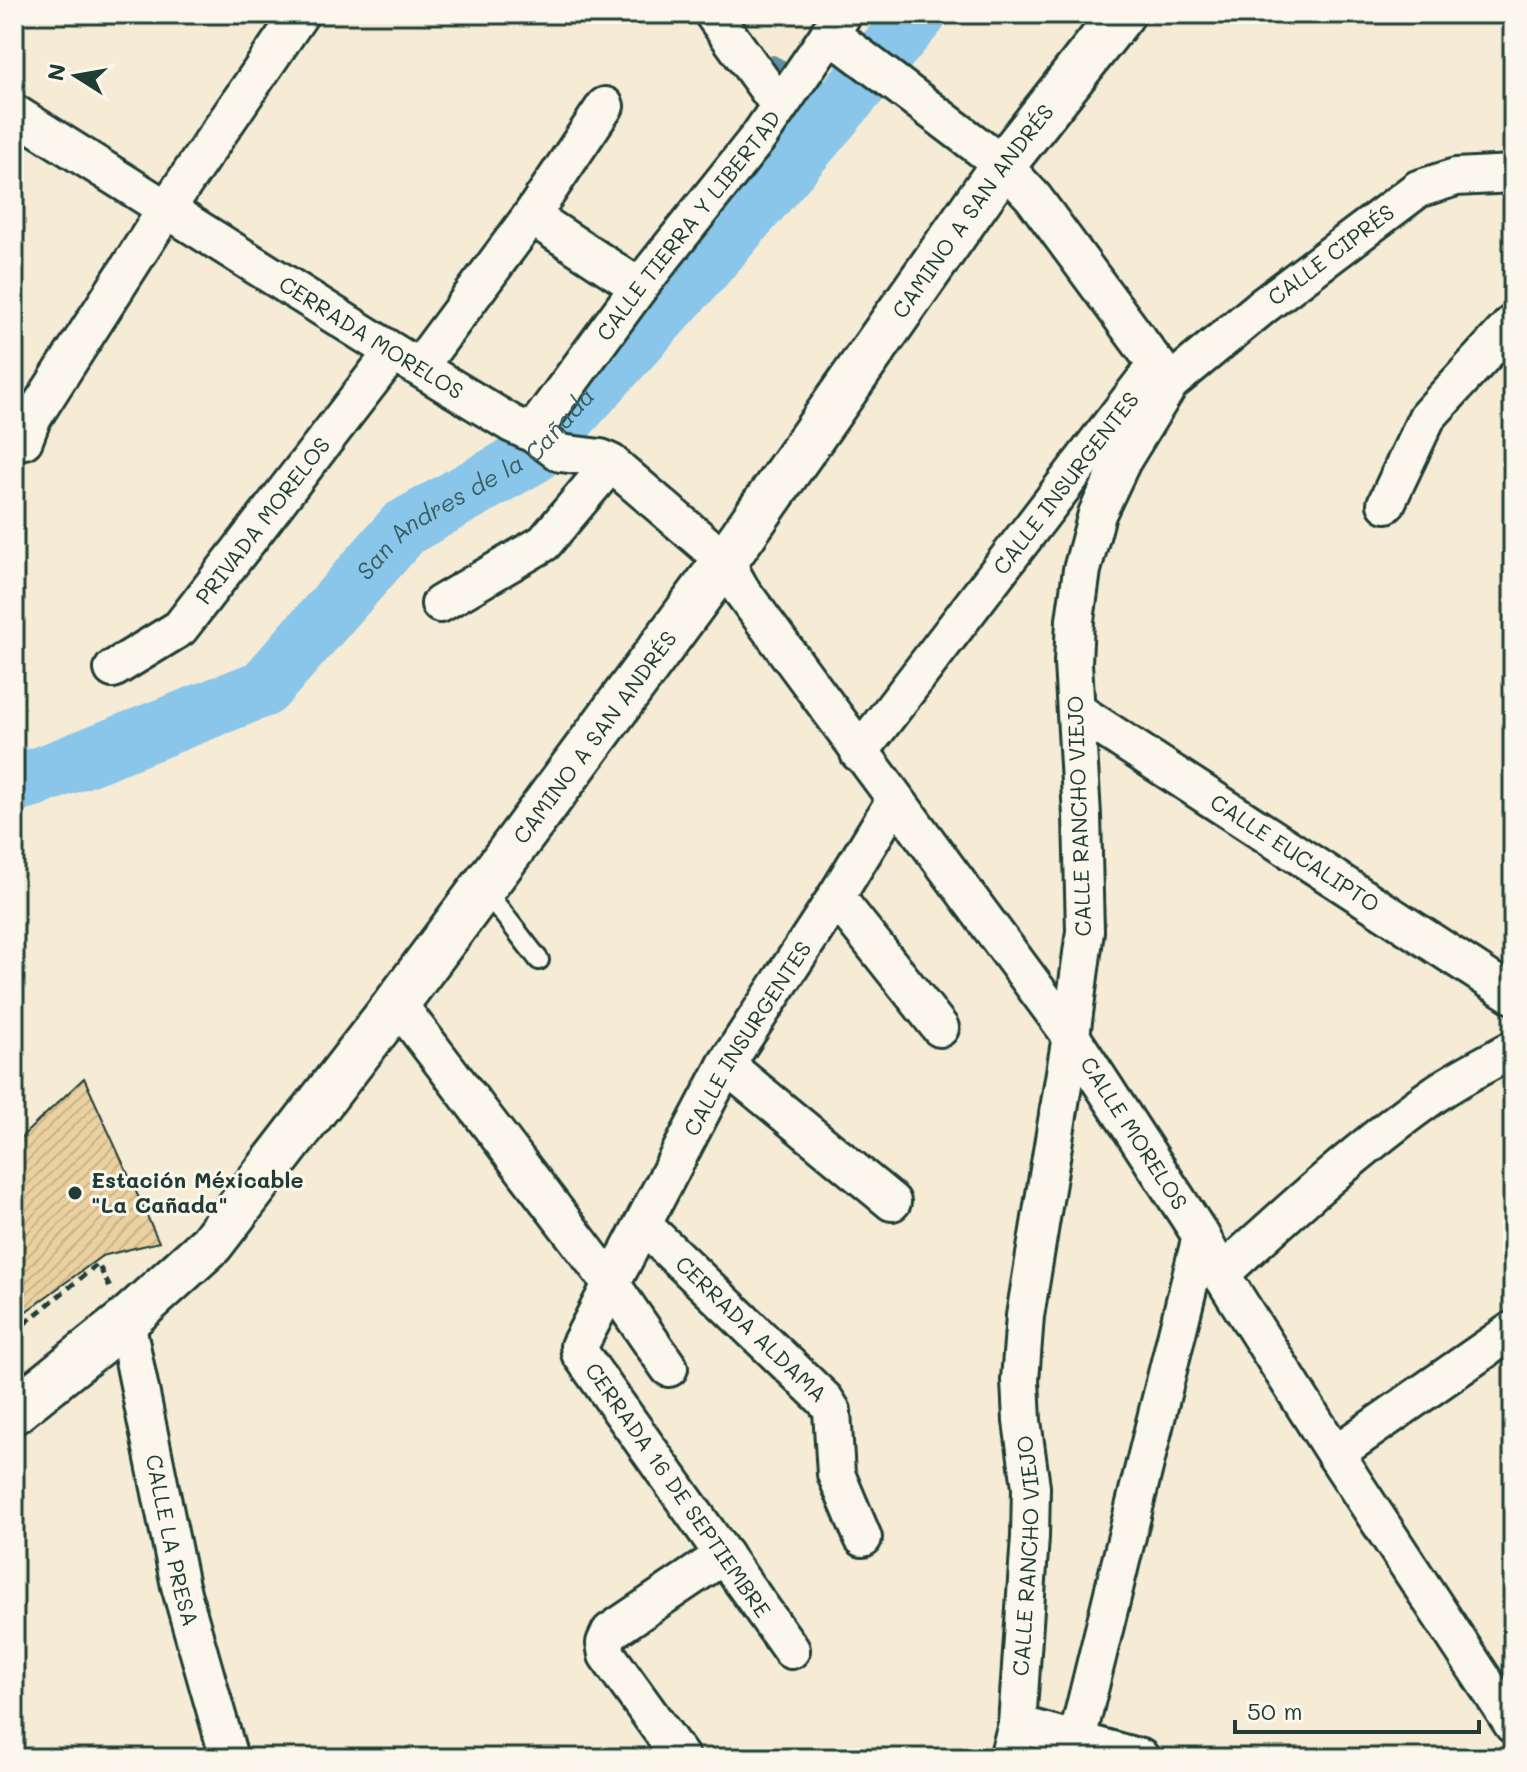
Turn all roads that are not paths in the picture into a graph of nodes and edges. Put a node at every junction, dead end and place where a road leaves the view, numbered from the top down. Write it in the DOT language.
graph roads {
  1 [pos="300,14"];
  2 [pos="713,14"];
  3 [pos="1122,14"];
  4 [pos="836,23"];
  5 [pos="779,105"];
  6 [pos="605,106"];
  7 [pos="14,113"];
  8 [pos="1003,165"];
  9 [pos="1513,174"];
  10 [pos="167,208"];
  11 [pos="531,216"];
  12 [pos="639,287"];
  13 [pos="1513,323"];
  14 [pos="406,360"];
  15 [pos="1163,374"];
  16 [pos="24,440"];
  17 [pos="544,441"];
  18 [pos="611,463"];
  19 [pos="1386,504"];
  20 [pos="725,561"];
  21 [pos="440,604"];
  22 [pos="113,669"];
  23 [pos="1077,711"];
  24 [pos="859,753"];
  25 [pos="895,800"];
  26 [pos="482,887"];
  27 [pos="836,897"];
  28 [pos="539,960"];
  29 [pos="1513,995"];
  30 [pos="397,1003"];
  31 [pos="940,1028"];
  32 [pos="1071,1036"];
  33 [pos="1513,1049"];
  34 [pos="726,1065"];
  35 [pos="892,1202"];
  36 [pos="643,1225"];
  37 [pos="1201,1236"];
  38 [pos="1221,1274"];
  39 [pos="612,1285"];
  40 [pos="126,1321"];
  41 [pos="1513,1330"];
  42 [pos="669,1368"];
  43 [pos="14,1411"];
  44 [pos="1335,1454"];
  45 [pos="863,1538"];
  46 [pos="724,1555"];
  47 [pos="791,1650"];
  48 [pos="1513,1725"];
  49 [pos="1077,1739"];
  50 [pos="1012,1741"];
  51 [pos="233,1753"];
  52 [pos="681,1758"];
  53 [pos="1141,1758"];
  1 -- 10 [label="street"];
  2 -- 5 [label="street"];
  3 -- 8 [label="street, CAMINO A SAN ANDRÉS"];
  4 -- 5 [label="street, CALLE TIERRA Y LIBERTAD"];
  4 -- 8 [label="street"];
  5 -- 12 [label="street, CALLE TIERRA Y LIBERTAD"];
  6 -- 11 [label="street, PRIVADA MORELOS"];
  7 -- 10 [label="street, CERRADA MORELOS"];
  8 -- 15 [label="street"];
  8 -- 20 [label="street, CAMINO A SAN ANDRÉS"];
  9 -- 15 [label="street, CALLE CIPRÉS"];
  10 -- 14 [label="street, CERRADA MORELOS"];
  10 -- 16 [label="street"];
  11 -- 12 [label="street"];
  11 -- 14 [label="street, PRIVADA MORELOS"];
  12 -- 17 [label="street, CALLE TIERRA Y LIBERTAD"];
  13 -- 19 [label="street"];
  14 -- 17 [label="street, CERRADA MORELOS"];
  14 -- 22 [label="street, PRIVADA MORELOS"];
  15 -- 23 [label="street, CALLE RANCHO VIEJO"];
  15 -- 24 [label="street, CALLE INSURGENTES"];
  17 -- 18 [label="street, CERRADA MORELOS"];
  18 -- 20 [label="street, CERRADA MORELOS"];
  18 -- 21 [label="street"];
  20 -- 24 [label="street, CALLE MORELOS"];
  20 -- 26 [label="street, CAMINO A SAN ANDRÉS"];
  23 -- 29 [label="street, CALLE EUCALIPTO"];
  23 -- 32 [label="street, CALLE RANCHO VIEJO"];
  24 -- 25 [label="street, CALLE MORELOS"];
  25 -- 27 [label="street, CALLE INSURGENTES"];
  25 -- 32 [label="street, CALLE MORELOS"];
  26 -- 28 [label="lane"];
  26 -- 30 [label="street, CAMINO A SAN ANDRÉS"];
  27 -- 31 [label="street"];
  27 -- 34 [label="street, CALLE INSURGENTES"];
  30 -- 39 [label="street"];
  30 -- 40 [label="street, CAMINO A SAN ANDRÉS"];
  32 -- 37 [label="street, CALLE MORELOS"];
  32 -- 50 [label="street, CALLE RANCHO VIEJO"];
  33 -- 38 [label="street"];
  34 -- 35 [label="street"];
  34 -- 36 [label="street, CALLE INSURGENTES"];
  36 -- 39 [label="street, CALLE INSURGENTES"];
  36 -- 45 [label="street, CERRADA ALDAMA"];
  37 -- 38 [label="street, CALLE MORELOS"];
  37 -- 49 [label="street"];
  38 -- 44 [label="street, CALLE MORELOS"];
  39 -- 42 [label="street"];
  39 -- 46 [label="street, CERRADA 16 DE SEPTIEMBRE"];
  40 -- 43 [label="street, CAMINO A SAN ANDRÉS"];
  40 -- 51 [label="street, CALLE LA PRESA"];
  41 -- 44 [label="street"];
  44 -- 48 [label="street, CALLE MORELOS"];
  46 -- 47 [label="street, CERRADA 16 DE SEPTIEMBRE"];
  46 -- 52 [label="street"];
  49 -- 50 [label="street"];
  49 -- 53 [label="street"];
}
